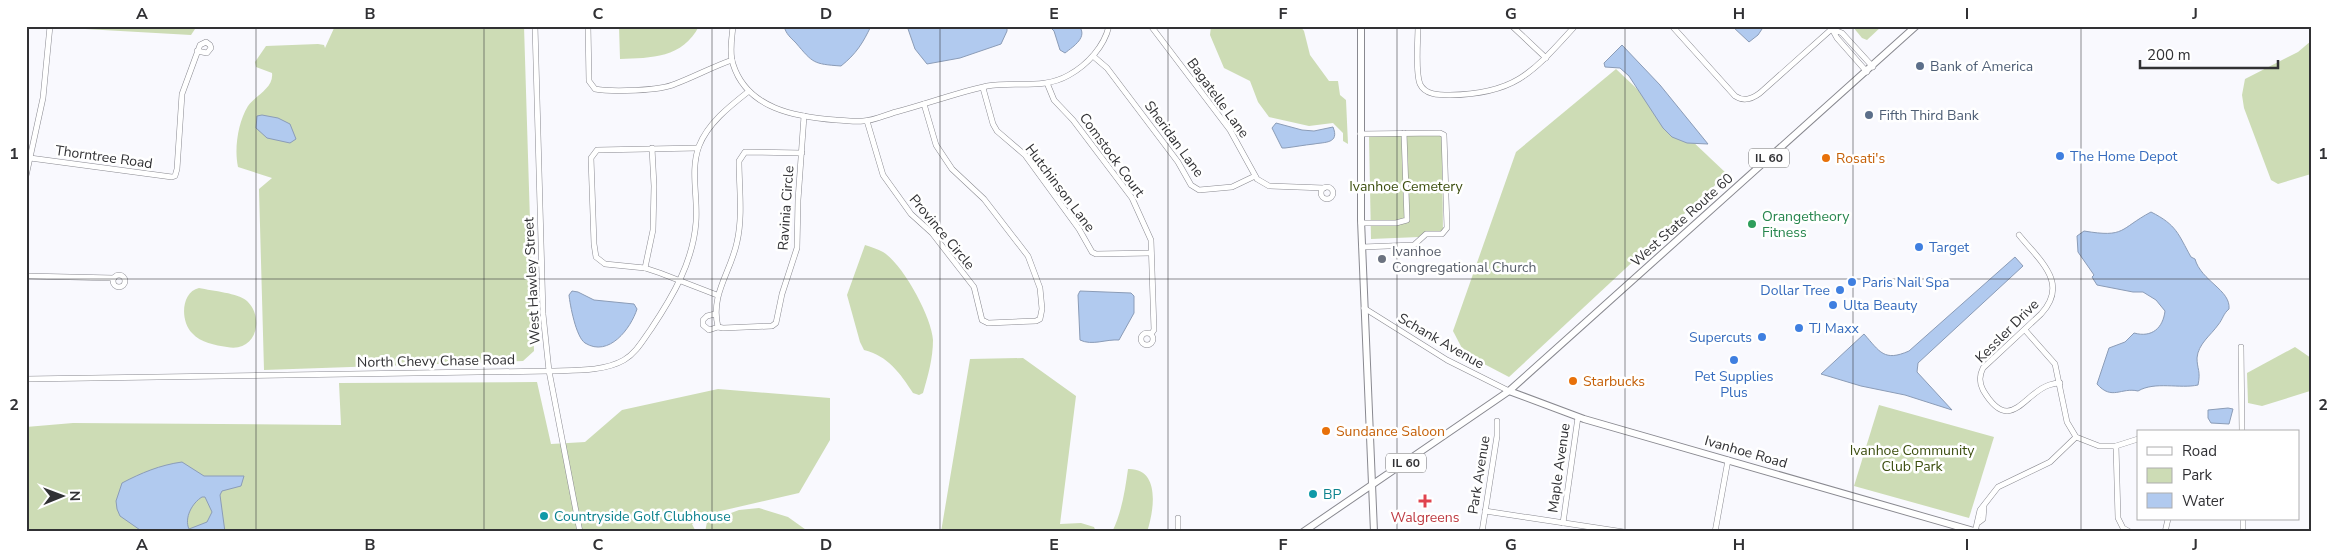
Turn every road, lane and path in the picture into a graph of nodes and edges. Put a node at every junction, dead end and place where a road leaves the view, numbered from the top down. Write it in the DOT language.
graph roads {
  1 [pos="50,26"];
  2 [pos="535,26"];
  3 [pos="588,26"];
  4 [pos="733,26"];
  5 [pos="1109,26"];
  6 [pos="1151,26"];
  7 [pos="1361,26"];
  8 [pos="1418,26"];
  9 [pos="1512,26"];
  10 [pos="1575,26"];
  11 [pos="1672,26"];
  12 [pos="1916,26"];
  13 [pos="1832,27"];
  14 [pos="197,51"];
  15 [pos="1093,56"];
  16 [pos="1546,58"];
  17 [pos="732,60"];
  18 [pos="1873,66"];
  19 [pos="1867,72"];
  20 [pos="1047,83"];
  21 [pos="983,88"];
  22 [pos="749,91"];
  23 [pos="924,104"];
  24 [pos="804,116"];
  25 [pos="867,120"];
  26 [pos="1404,133"];
  27 [pos="1360,134"];
  28 [pos="652,148"];
  29 [pos="698,148"];
  30 [pos="802,154"];
  31 [pos="30,158"];
  32 [pos="26,176"];
  33 [pos="1255,176"];
  34 [pos="1324,188"];
  35 [pos="1361,223"];
  36 [pos="2019,235"];
  37 [pos="1362,247"];
  38 [pos="1152,253"];
  39 [pos="644,268"];
  40 [pos="26,276"];
  41 [pos="114,278"];
  42 [pos="680,281"];
  43 [pos="717,295"];
  44 [pos="1364,308"];
  45 [pos="715,314"];
  46 [pos="718,327"];
  47 [pos="2025,330"];
  48 [pos="1151,334"];
  49 [pos="2241,347"];
  50 [pos="550,371"];
  51 [pos="26,379"];
  52 [pos="2060,383"];
  53 [pos="1509,391"];
  54 [pos="1578,417"];
  55 [pos="1497,421"];
  56 [pos="2242,430"];
  57 [pos="2076,437"];
  58 [pos="2137,439"];
  59 [pos="2116,446"];
  60 [pos="1728,460"];
  61 [pos="1372,486"];
  62 [pos="1485,511"];
  63 [pos="1178,518"];
  64 [pos="1563,523"];
  65 [pos="580,532"];
  66 [pos="1178,532"];
  67 [pos="1303,532"];
  68 [pos="1374,532"];
  69 [pos="1482,532"];
  70 [pos="1624,532"];
  71 [pos="1715,532"];
  72 [pos="1976,532"];
  73 [pos="2130,532"];
  1 -- 31 [label="street"];
  2 -- 50 [label="street, West Hawley Street"];
  3 -- 17 [label="street"];
  4 -- 17 [label="street"];
  5 -- 15 [label="street"];
  6 -- 33 [label="street, Bagatelle Lane"];
  7 -- 27 [label="main road"];
  8 -- 16 [label="street"];
  9 -- 16 [label="street"];
  10 -- 16 [label="street"];
  11 -- 13 [label="street"];
  12 -- 18 [label="main road, West State Route 60 / IL 60"];
  13 -- 18 [label="street"];
  13 -- 19 [label="street"];
  14 -- 31 [label="street, Thorntree Road"];
  15 -- 20 [label="street"];
  15 -- 33 [label="street, Sheridan Lane"];
  17 -- 22 [label="street"];
  18 -- 19 [label="main road, West State Route 60 / IL 60"];
  19 -- 53 [label="main road, West State Route 60 / IL 60"];
  20 -- 21 [label="street"];
  20 -- 38 [label="street, Comstock Court"];
  21 -- 23 [label="street"];
  21 -- 38 [label="street, Hutchinson Lane"];
  22 -- 24 [label="street"];
  22 -- 29 [label="street, North Chevy Chase Road"];
  23 -- 25 [label="street"];
  23 -- 25 [label="street, Province Circle"];
  24 -- 25 [label="street"];
  24 -- 30 [label="street, Ravinia Circle"];
  26 -- 27 [label="street"];
  26 -- 35 [label="street"];
  26 -- 37 [label="street"];
  27 -- 35 [label="main road"];
  28 -- 29 [label="street"];
  28 -- 39 [label="street"];
  28 -- 39 [label="street"];
  29 -- 42 [label="street, North Chevy Chase Road"];
  30 -- 43 [label="street, Ravinia Circle"];
  30 -- 46 [label="street, Ravinia Circle"];
  31 -- 32 [label="street"];
  33 -- 34 [label="street"];
  35 -- 37 [label="main road"];
  36 -- 47 [label="street, Kessler Drive"];
  37 -- 44 [label="main road"];
  38 -- 48 [label="street, Comstock Court"];
  39 -- 42 [label="street"];
  40 -- 41 [label="street"];
  42 -- 43 [label="street"];
  42 -- 50 [label="street, North Chevy Chase Road"];
  43 -- 45 [label="street, Ravinia Circle"];
  44 -- 53 [label="street, Schank Avenue"];
  44 -- 61 [label="main road"];
  45 -- 46 [label="street, Ravinia Circle"];
  45 -- 46 [label="street"];
  47 -- 52 [label="street"];
  47 -- 52 [label="street, Kessler Drive"];
  49 -- 56 [label="street"];
  50 -- 51 [label="street, North Chevy Chase Road"];
  50 -- 65 [label="street, West Hawley Street"];
  52 -- 57 [label="street"];
  53 -- 54 [label="main road, Ivanhoe Road"];
  53 -- 61 [label="main road, IL 60"];
  54 -- 60 [label="main road, Ivanhoe Road"];
  54 -- 64 [label="street, Maple Avenue"];
  55 -- 62 [label="street, Park Avenue"];
  57 -- 59 [label="street"];
  57 -- 72 [label="street"];
  58 -- 59 [label="street"];
  59 -- 73 [label="street"];
  60 -- 71 [label="street"];
  60 -- 72 [label="main road, Ivanhoe Road"];
  61 -- 67 [label="main road, IL 60"];
  61 -- 68 [label="main road"];
  62 -- 64 [label="street"];
  62 -- 69 [label="street, Park Avenue"];
  63 -- 66 [label="street"];
  64 -- 70 [label="street"];
}
